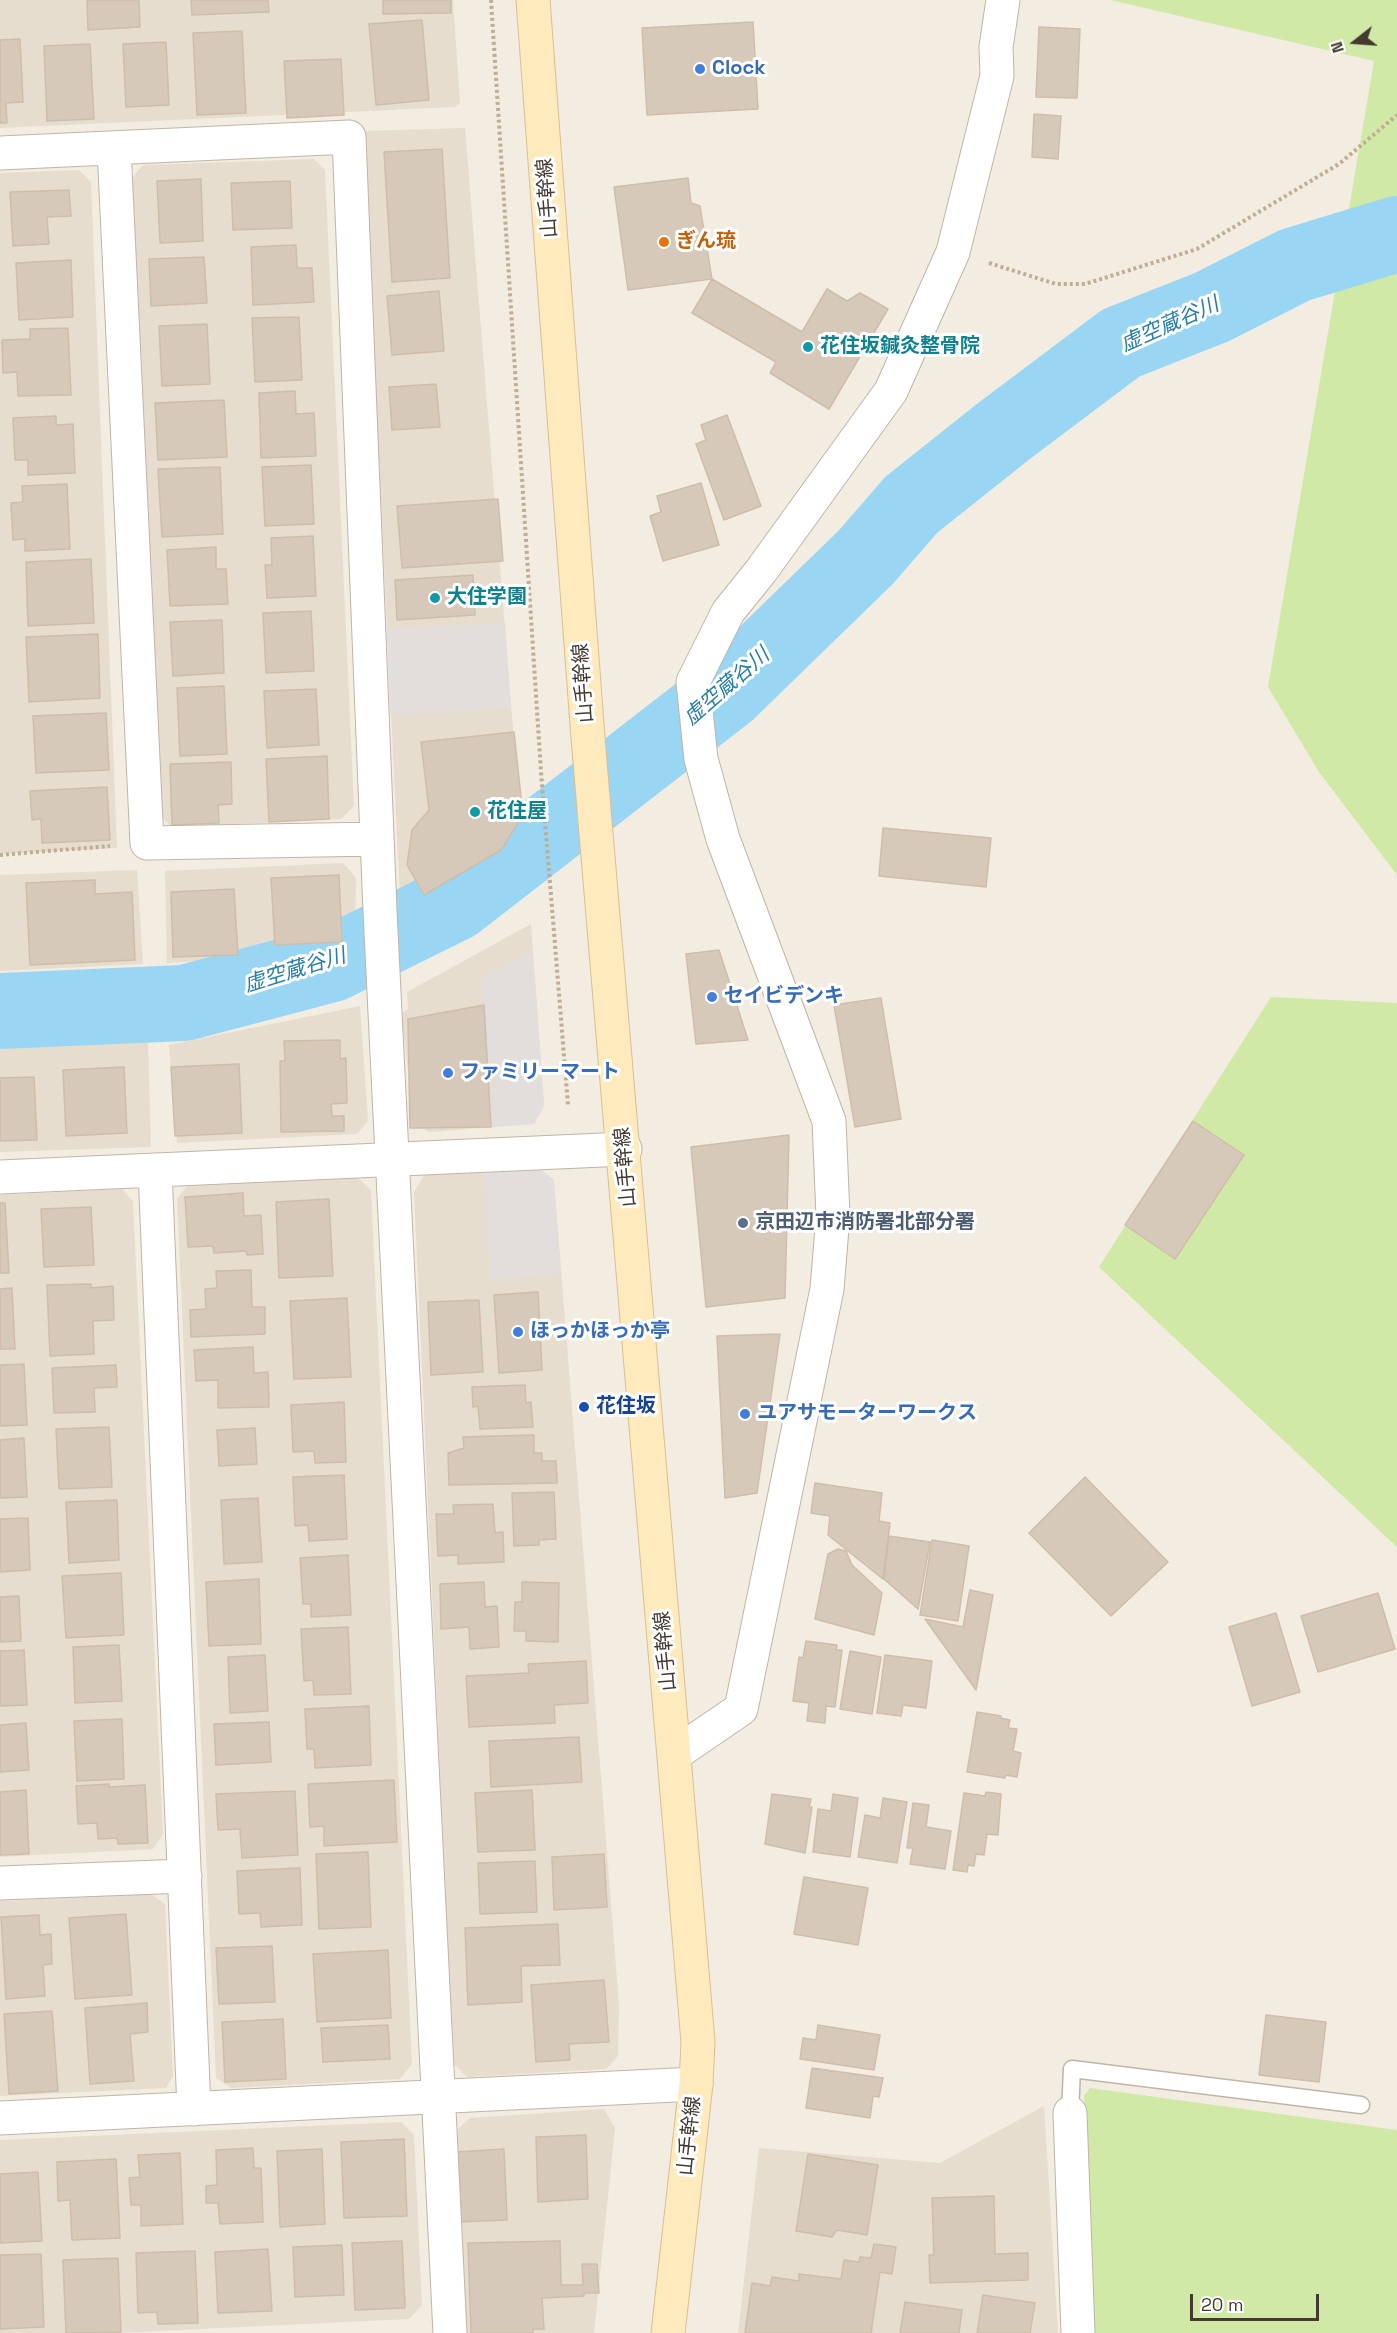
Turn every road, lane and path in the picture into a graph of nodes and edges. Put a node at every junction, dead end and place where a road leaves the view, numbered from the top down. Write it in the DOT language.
graph roads {
  1 [pos="491,0"];
  2 [pos="533,0"];
  3 [pos="1003,0"];
  4 [pos="1397,115"];
  5 [pos="114,148"];
  6 [pos="0,153"];
  7 [pos="953,252"];
  8 [pos="377,839"];
  9 [pos="147,843"];
  10 [pos="0,855"];
  11 [pos="568,1105"];
  12 [pos="625,1149"];
  13 [pos="392,1160"];
  14 [pos="155,1170"];
  15 [pos="0,1178"];
  16 [pos="675,1754"];
  17 [pos="185,1876"];
  18 [pos="0,1883"];
  19 [pos="696,2084"];
  20 [pos="438,2097"];
  21 [pos="1361,2105"];
  22 [pos="194,2109"];
  23 [pos="1070,2113"];
  24 [pos="0,2118"];
  25 [pos="450,2333"];
  26 [pos="668,2333"];
  27 [pos="1078,2333"];
  1 -- 11 [label="path"];
  2 -- 12 [label="street, 山手幹線"];
  3 -- 7 [label="street"];
  4 -- 7 [label="path"];
  5 -- 6 [label="street"];
  5 -- 8 [label="street"];
  5 -- 9 [label="street"];
  7 -- 16 [label="street"];
  8 -- 9 [label="street"];
  8 -- 13 [label="street"];
  9 -- 10 [label="path"];
  12 -- 13 [label="street"];
  12 -- 16 [label="street, 山手幹線"];
  13 -- 14 [label="street"];
  13 -- 20 [label="street"];
  14 -- 15 [label="street"];
  14 -- 17 [label="street"];
  16 -- 19 [label="street, 山手幹線"];
  17 -- 18 [label="street"];
  17 -- 22 [label="street"];
  19 -- 20 [label="street"];
  19 -- 26 [label="street, 山手幹線"];
  20 -- 22 [label="street"];
  20 -- 25 [label="street"];
  21 -- 23 [label="lane"];
  22 -- 24 [label="street"];
  23 -- 27 [label="street"];
}
